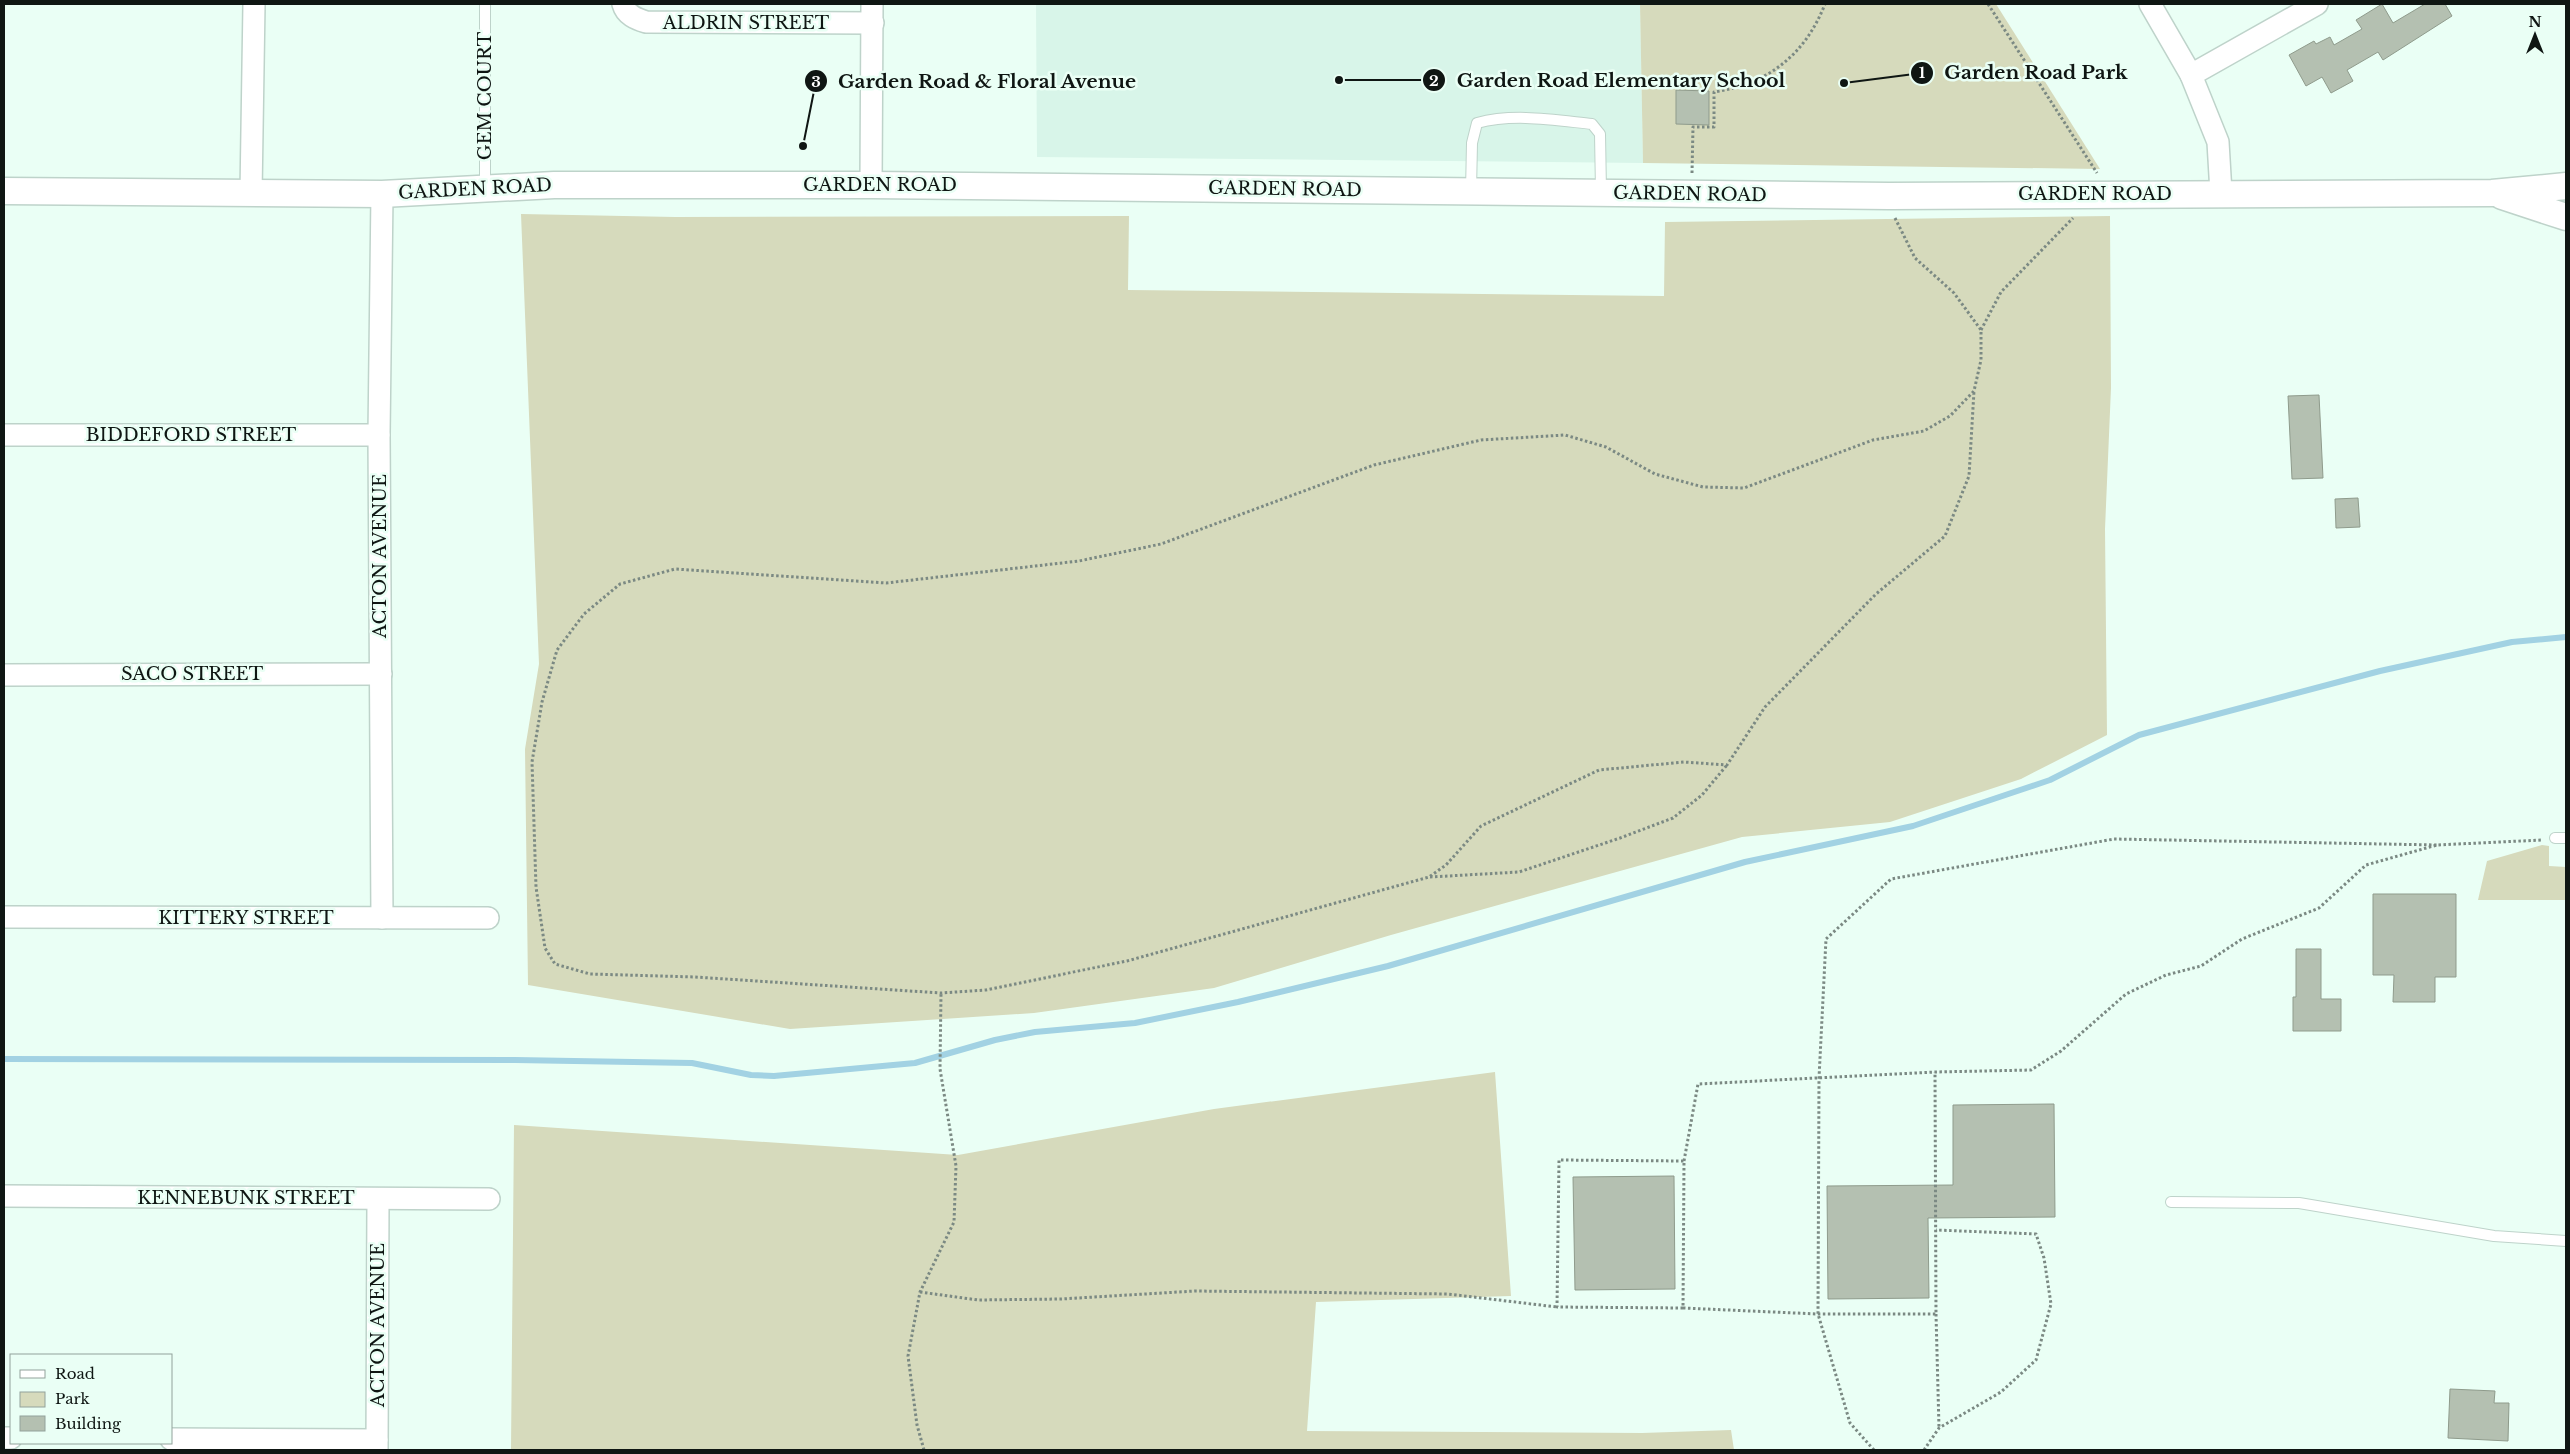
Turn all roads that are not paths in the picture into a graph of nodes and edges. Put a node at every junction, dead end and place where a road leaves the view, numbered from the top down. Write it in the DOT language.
graph roads {
  1 [pos="254,4"];
  2 [pos="485,4"];
  3 [pos="2150,4"];
  4 [pos="2317,4"];
  5 [pos="623,7"];
  6 [pos="872,14"];
  7 [pos="2192,75"];
  8 [pos="872,185"];
  9 [pos="2566,186"];
  10 [pos="485,188"];
  11 [pos="4,191"];
  12 [pos="1471,191"];
  13 [pos="1601,192"];
  14 [pos="250,193"];
  15 [pos="2221,193"];
  16 [pos="2492,193"];
  17 [pos="382,194"];
  18 [pos="2566,217"];
  19 [pos="4,435"];
  20 [pos="379,435"];
  21 [pos="380,674"];
  22 [pos="4,675"];
  23 [pos="2555,838"];
  24 [pos="2566,838"];
  25 [pos="4,917"];
  26 [pos="382,918"];
  27 [pos="488,918"];
  28 [pos="4,1196"];
  29 [pos="378,1199"];
  30 [pos="489,1199"];
  31 [pos="2171,1202"];
  32 [pos="2566,1241"];
  33 [pos="172,1439"];
  34 [pos="377,1445"];
  1 -- 14 [label="street"];
  2 -- 10 [label="lane, GEM COURT"];
  3 -- 7 [label="street"];
  4 -- 7 [label="street"];
  5 -- 6 [label="street, ALDRIN STREET"];
  6 -- 8 [label="street"];
  7 -- 15 [label="street"];
  8 -- 10 [label="street, GARDEN ROAD"];
  8 -- 12 [label="street, GARDEN ROAD"];
  9 -- 16 [label="street, GARDEN ROAD"];
  10 -- 17 [label="street, GARDEN ROAD"];
  11 -- 14 [label="street, GARDEN ROAD"];
  12 -- 13 [label="street, GARDEN ROAD"];
  12 -- 13 [label="lane"];
  13 -- 15 [label="street, GARDEN ROAD"];
  14 -- 17 [label="street, GARDEN ROAD"];
  15 -- 16 [label="street, GARDEN ROAD"];
  16 -- 18 [label="street"];
  17 -- 20 [label="street, ACTON AVENUE"];
  19 -- 20 [label="street, BIDDEFORD STREET"];
  20 -- 21 [label="street, ACTON AVENUE"];
  21 -- 22 [label="street, SACO STREET"];
  21 -- 26 [label="street, ACTON AVENUE"];
  23 -- 24 [label="lane"];
  25 -- 26 [label="street, KITTERY STREET"];
  26 -- 27 [label="street, KITTERY STREET"];
  28 -- 29 [label="street, KENNEBUNK STREET"];
  29 -- 30 [label="street, KENNEBUNK STREET"];
  29 -- 34 [label="street, ACTON AVENUE"];
  31 -- 32 [label="lane"];
  33 -- 34 [label="street"];
}
